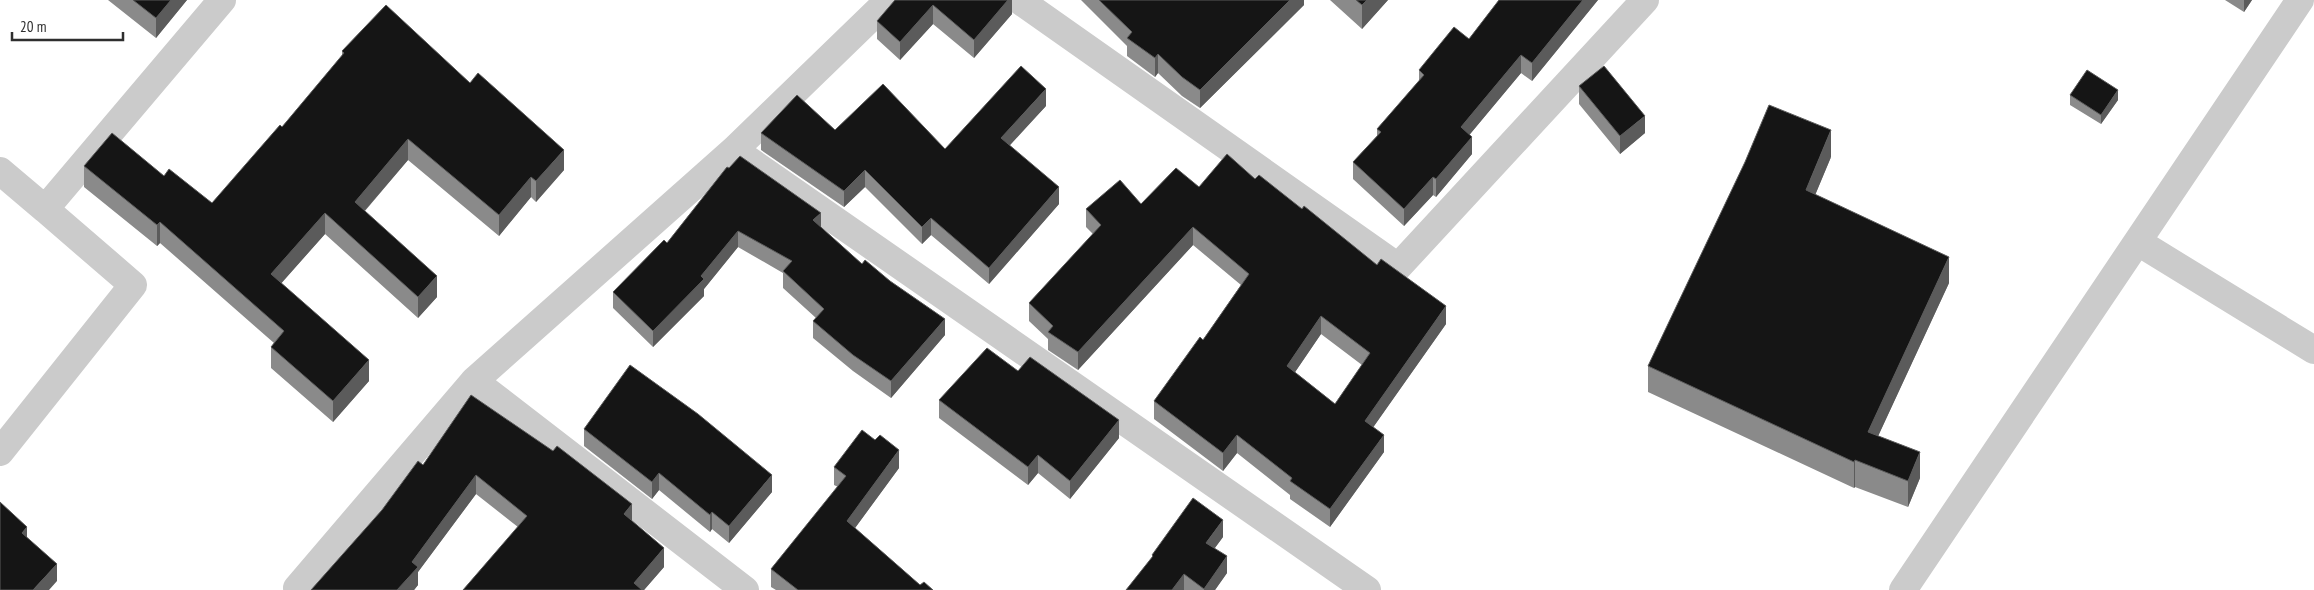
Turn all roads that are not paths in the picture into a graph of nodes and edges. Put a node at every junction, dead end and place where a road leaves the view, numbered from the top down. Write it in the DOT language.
graph roads {
  1 [pos="222,0"];
  2 [pos="889,0"];
  3 [pos="1019,0"];
  4 [pos="1644,0"];
  5 [pos="2300,0"];
  6 [pos="734,150"];
  7 [pos="0,171"];
  8 [pos="45,209"];
  9 [pos="2138,242"];
  10 [pos="2314,350"];
  11 [pos="474,382"];
  12 [pos="0,452"];
  13 [pos="297,589"];
  14 [pos="745,590"];
  15 [pos="1367,590"];
  16 [pos="1902,590"];
  1 -- 8 [label="street"];
  2 -- 6 [label="street"];
  3 -- 4 [label="street"];
  5 -- 9 [label="street"];
  6 -- 11 [label="street"];
  6 -- 15 [label="street"];
  7 -- 8 [label="street"];
  8 -- 12 [label="street"];
  9 -- 10 [label="street"];
  9 -- 16 [label="street"];
  11 -- 13 [label="street"];
  11 -- 14 [label="street"];
}
